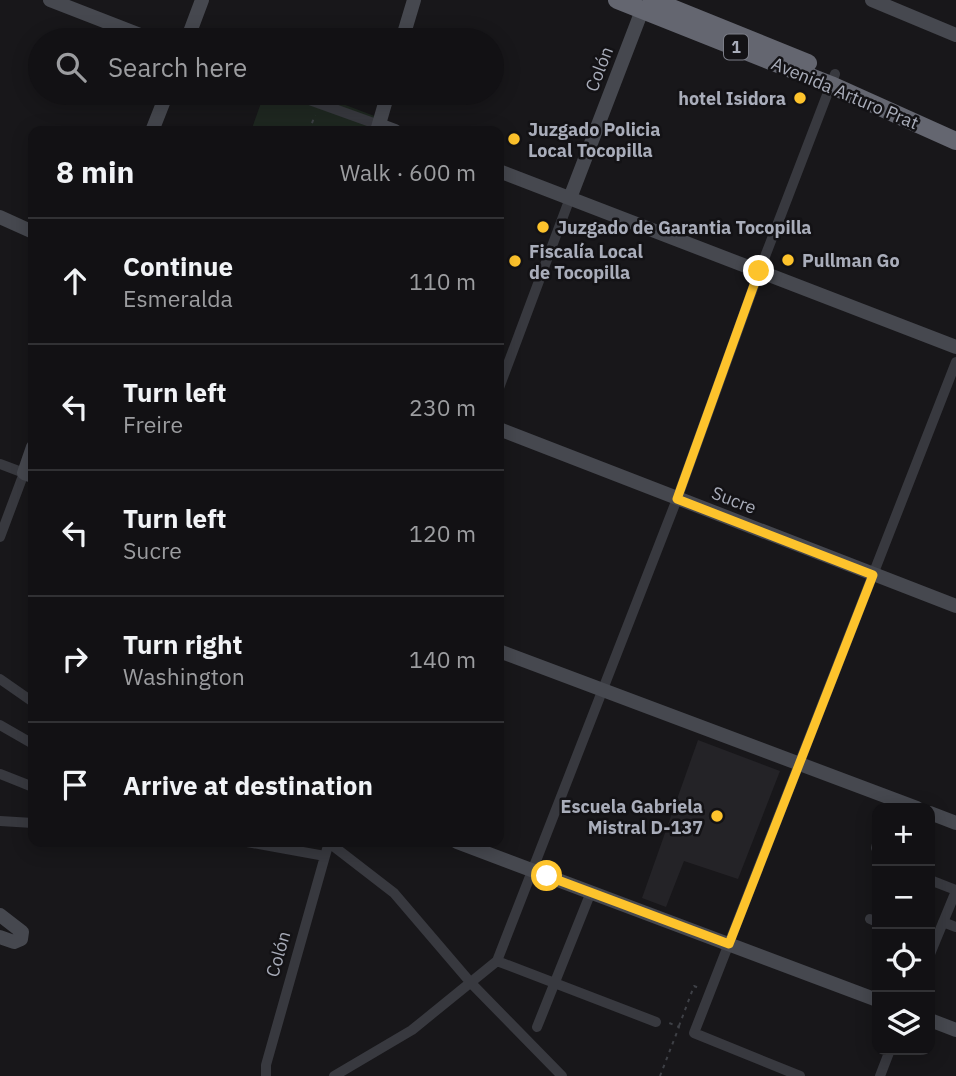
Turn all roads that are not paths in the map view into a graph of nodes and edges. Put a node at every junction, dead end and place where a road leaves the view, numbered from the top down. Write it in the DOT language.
graph roads {
  1 [pos="50,0"];
  2 [pos="202,0"];
  3 [pos="414,0"];
  4 [pos="617,0"];
  5 [pos="872,0"];
  6 [pos="647,3"];
  7 [pos="122,28"];
  8 [pos="192,28"];
  9 [pos="406,28"];
  10 [pos="956,35"];
  11 [pos="833,79"];
  12 [pos="162,105"];
  13 [pos="321,105"];
  14 [pos="385,105"];
  15 [pos="154,126"];
  16 [pos="373,126"];
  17 [pos="379,126"];
  18 [pos="956,129"];
  19 [pos="956,141"];
  20 [pos="504,173"];
  21 [pos="570,198"];
  22 [pos="0,217"];
  23 [pos="28,230"];
  24 [pos="759,271"];
  25 [pos="956,347"];
  26 [pos="956,362"];
  27 [pos="504,375"];
  28 [pos="504,431"];
  29 [pos="0,464"];
  30 [pos="28,475"];
  31 [pos="677,499"];
  32 [pos="0,537"];
  33 [pos="873,575"];
  34 [pos="956,606"];
  35 [pos="504,653"];
  36 [pos="0,679"];
  37 [pos="601,690"];
  38 [pos="28,699"];
  39 [pos="0,725"];
  40 [pos="28,741"];
  41 [pos="799,764"];
  42 [pos="0,774"];
  43 [pos="28,785"];
  44 [pos="892,803"];
  45 [pos="935,815"];
  46 [pos="0,821"];
  47 [pos="28,823"];
  48 [pos="956,823"];
  49 [pos="301,847"];
  50 [pos="328,847"];
  51 [pos="335,847"];
  52 [pos="470,847"];
  53 [pos="325,856"];
  54 [pos="532,870"];
  55 [pos="935,882"];
  56 [pos="956,891"];
  57 [pos="591,892"];
  58 [pos="0,915"];
  59 [pos="943,922"];
  60 [pos="956,927"];
  61 [pos="0,937"];
  62 [pos="935,939"];
  63 [pos="729,944"];
  64 [pos="497,961"];
  65 [pos="471,983"];
  66 [pos="555,983"];
  67 [pos="872,998"];
  68 [pos="653,1021"];
  69 [pos="935,1022"];
  70 [pos="537,1027"];
  71 [pos="956,1030"];
  72 [pos="888,1055"];
  73 [pos="266,1076"];
  74 [pos="334,1076"];
  75 [pos="562,1076"];
  76 [pos="800,1076"];
  77 [pos="880,1076"];
  1 -- 7 [label="street"];
  2 -- 8 [label="street"];
  3 -- 9 [label="street"];
  4 -- 6 [label="highway, Avenida Arturo Prat / 1"];
  5 -- 10 [label="street"];
  6 -- 11 [label="highway, Avenida Arturo Prat / 1"];
  6 -- 21 [label="street, Colón"];
  11 -- 18 [label="highway, Avenida Arturo Prat / 1"];
  11 -- 19 [label="highway, Avenida Arturo Prat / 1"];
  11 -- 24 [label="street"];
  12 -- 15 [label="street"];
  13 -- 16 [label="street"];
  14 -- 17 [label="street"];
  20 -- 21 [label="street"];
  21 -- 24 [label="street"];
  21 -- 27 [label="street, Colón"];
  22 -- 23 [label="street"];
  24 -- 25 [label="street"];
  24 -- 31 [label="street"];
  26 -- 33 [label="street"];
  28 -- 31 [label="street, Sucre"];
  29 -- 30 [label="street"];
  30 -- 32 [label="street"];
  31 -- 33 [label="street, Sucre"];
  31 -- 37 [label="street"];
  33 -- 34 [label="street, Sucre"];
  33 -- 41 [label="street"];
  35 -- 37 [label="street"];
  36 -- 38 [label="street"];
  37 -- 41 [label="street"];
  37 -- 54 [label="street"];
  39 -- 40 [label="street"];
  41 -- 44 [label="street"];
  41 -- 63 [label="street"];
  42 -- 43 [label="street"];
  45 -- 48 [label="street"];
  46 -- 47 [label="street"];
  49 -- 53 [label="street"];
  50 -- 53 [label="street, Colón"];
  51 -- 65 [label="street"];
  52 -- 54 [label="street"];
  53 -- 73 [label="street, Colón"];
  54 -- 57 [label="street"];
  54 -- 64 [label="street"];
  55 -- 56 [label="street"];
  56 -- 59 [label="street"];
  57 -- 63 [label="street"];
  57 -- 66 [label="street"];
  58 -- 61 [label="street"];
  59 -- 60 [label="street"];
  59 -- 62 [label="street"];
  63 -- 67 [label="street"];
  63 -- 76 [label="street"];
  64 -- 65 [label="street"];
  64 -- 66 [label="street"];
  65 -- 74 [label="street"];
  65 -- 75 [label="street"];
  66 -- 68 [label="street"];
  66 -- 70 [label="street"];
  69 -- 71 [label="street"];
  72 -- 77 [label="street"];
}
